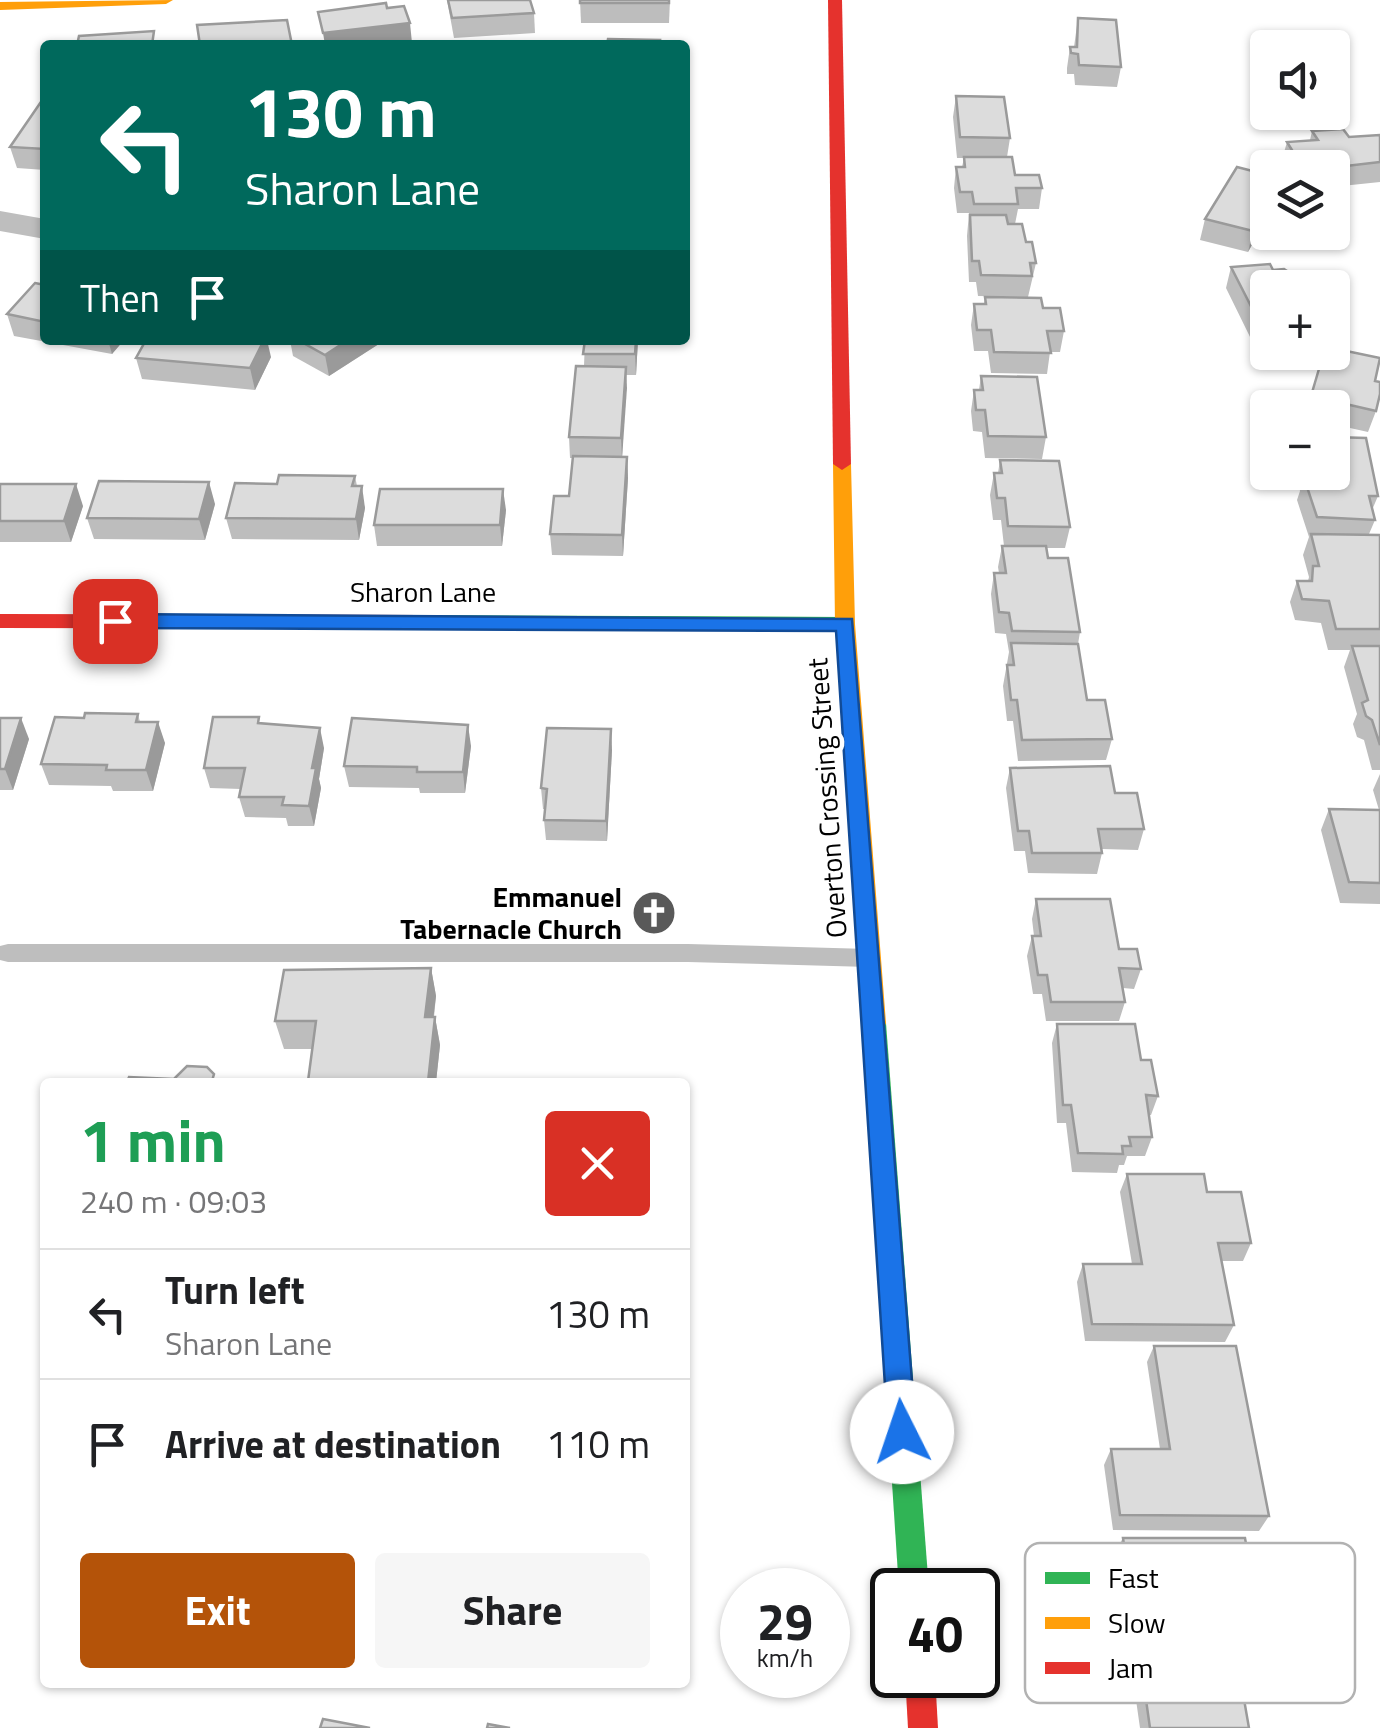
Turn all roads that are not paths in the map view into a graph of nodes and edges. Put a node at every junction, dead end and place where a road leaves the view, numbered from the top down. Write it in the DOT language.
graph roads {
  1 [pos="166,0"];
  2 [pos="835,0"];
  3 [pos="0,6"];
  4 [pos="0,221"];
  5 [pos="40,228"];
  6 [pos="0,621"];
  7 [pos="845,624"];
  8 [pos="8,954"];
  9 [pos="869,958"];
  10 [pos="912,1568"];
  11 [pos="921,1698"];
  12 [pos="923,1728"];
  1 -- 3 [label="street"];
  2 -- 7 [label="street, Overton Crossing Street"];
  4 -- 5 [label="street"];
  6 -- 7 [label="street, Sharon Lane"];
  7 -- 9 [label="street, Overton Crossing Street"];
  8 -- 9 [label="lane"];
  9 -- 10 [label="street, Overton Crossing Street"];
  11 -- 12 [label="street"];
}
